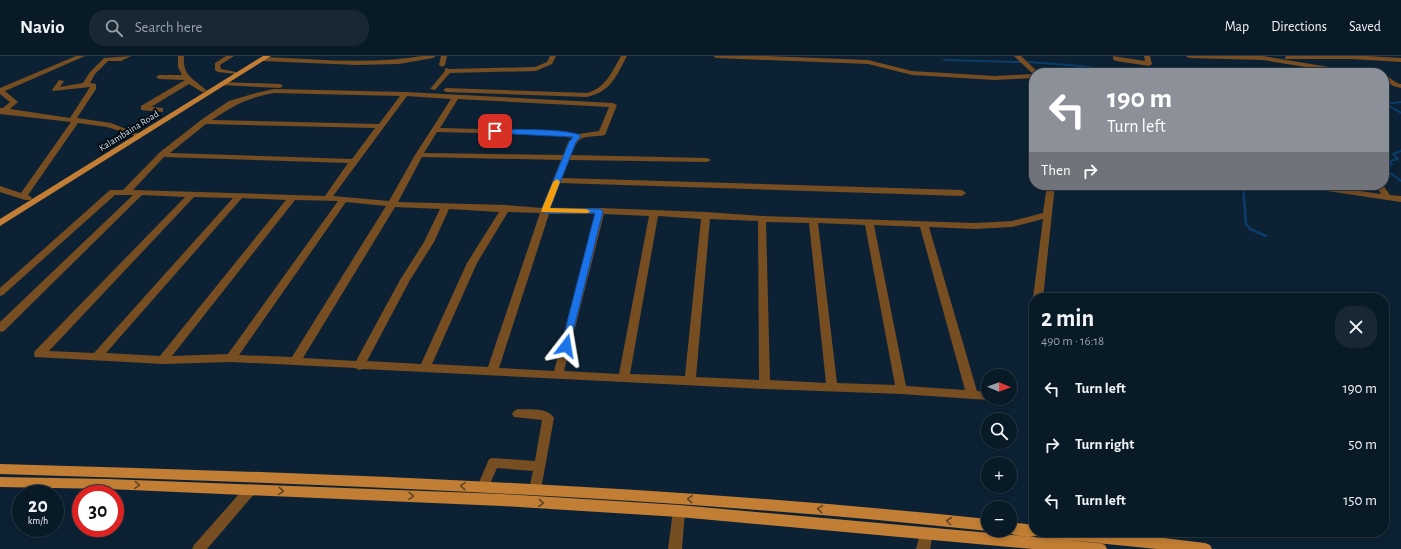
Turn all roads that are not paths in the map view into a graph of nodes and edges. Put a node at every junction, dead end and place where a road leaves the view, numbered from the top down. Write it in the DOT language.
graph roads {
  1 [pos="82,56"];
  2 [pos="128,56"];
  3 [pos="181,56"];
  4 [pos="231,56"];
  5 [pos="433,56"];
  6 [pos="444,56"];
  7 [pos="553,56"];
  8 [pos="624,56"];
  9 [pos="716,56"];
  10 [pos="1017,56"];
  11 [pos="1147,56"];
  12 [pos="1189,56"];
  13 [pos="1352,56"];
  14 [pos="1371,56"];
  15 [pos="264,57"];
  16 [pos="1209,57"];
  17 [pos="1316,57"];
  18 [pos="1326,57"];
  19 [pos="1263,58"];
  20 [pos="1378,59"];
  21 [pos="1116,60"];
  22 [pos="1401,60"];
  23 [pos="1214,65"];
  24 [pos="1030,68"];
  25 [pos="1323,68"];
  26 [pos="1328,68"];
  27 [pos="1365,68"];
  28 [pos="446,69"];
  29 [pos="234,73"];
  30 [pos="1029,76"];
  31 [pos="159,77"];
  32 [pos="187,79"];
  33 [pos="1389,79"];
  34 [pos="61,81"];
  35 [pos="222,84"];
  36 [pos="86,85"];
  37 [pos="1401,86"];
  38 [pos="433,89"];
  39 [pos="1,91"];
  40 [pos="204,91"];
  41 [pos="405,94"];
  42 [pos="456,97"];
  43 [pos="160,110"];
  44 [pos="2,111"];
  45 [pos="74,121"];
  46 [pos="204,122"];
  47 [pos="380,126"];
  48 [pos="435,130"];
  49 [pos="135,134"];
  50 [pos="578,136"];
  51 [pos="162,155"];
  52 [pos="419,155"];
  53 [pos="567,156"];
  54 [pos="707,160"];
  55 [pos="354,161"];
  56 [pos="558,180"];
  57 [pos="0,189"];
  58 [pos="1050,190"];
  59 [pos="1336,190"];
  60 [pos="1382,190"];
  61 [pos="125,193"];
  62 [pos="140,193"];
  63 [pos="962,193"];
  64 [pos="192,194"];
  65 [pos="240,196"];
  66 [pos="1387,197"];
  67 [pos="27,198"];
  68 [pos="292,198"];
  69 [pos="327,199"];
  70 [pos="344,199"];
  71 [pos="1401,199"];
  72 [pos="392,204"];
  73 [pos="446,206"];
  74 [pos="506,208"];
  75 [pos="545,211"];
  76 [pos="600,211"];
  77 [pos="654,213"];
  78 [pos="706,215"];
  79 [pos="1047,215"];
  80 [pos="0,218"];
  81 [pos="762,219"];
  82 [pos="813,221"];
  83 [pos="869,222"];
  84 [pos="0,223"];
  85 [pos="924,224"];
  86 [pos="0,293"];
  87 [pos="1039,293"];
  88 [pos="0,328"];
  89 [pos="97,357"];
  90 [pos="231,358"];
  91 [pos="163,360"];
  92 [pos="295,362"];
  93 [pos="358,366"];
  94 [pos="425,368"];
  95 [pos="492,372"];
  96 [pos="558,375"];
  97 [pos="624,378"];
  98 [pos="690,382"];
  99 [pos="765,384"];
  100 [pos="832,386"];
  101 [pos="901,390"];
  102 [pos="972,394"];
  103 [pos="981,395"];
  104 [pos="518,414"];
  105 [pos="540,466"];
  106 [pos="0,469"];
  107 [pos="0,482"];
  108 [pos="483,486"];
  109 [pos="535,489"];
  110 [pos="251,490"];
  111 [pos="679,511"];
  112 [pos="981,524"];
  113 [pos="1017,529"];
  114 [pos="1029,530"];
  115 [pos="926,534"];
  116 [pos="1104,537"];
  117 [pos="199,549"];
  118 [pos="675,549"];
  119 [pos="923,549"];
  120 [pos="1100,549"];
  121 [pos="1205,549"];
  1 -- 39 [label="street"];
  2 -- 36 [label="street"];
  3 -- 32 [label="street"];
  4 -- 29 [label="street"];
  5 -- 15 [label="street"];
  6 -- 28 [label="street"];
  7 -- 28 [label="street"];
  8 -- 38 [label="street"];
  9 -- 30 [label="street"];
  10 -- 24 [label="street"];
  11 -- 21 [label="street"];
  12 -- 16 [label="street"];
  13 -- 18 [label="street"];
  13 -- 20 [label="street"];
  13 -- 27 [label="street"];
  14 -- 20 [label="street"];
  15 -- 29 [label="main road, Kalambaina Road"];
  15 -- 35 [label="main road, Kalambaina Road"];
  16 -- 19 [label="street"];
  16 -- 23 [label="street"];
  17 -- 18 [label="street"];
  17 -- 19 [label="street"];
  17 -- 26 [label="street"];
  19 -- 25 [label="street"];
  20 -- 22 [label="street"];
  28 -- 38 [label="street"];
  29 -- 40 [label="main road, Kalambaina Road"];
  31 -- 32 [label="street"];
  32 -- 40 [label="street"];
  32 -- 43 [label="street"];
  33 -- 37 [label="street"];
  34 -- 36 [label="street"];
  35 -- 38 [label="street"];
  35 -- 84 [label="main road, Kalambaina Road"];
  36 -- 45 [label="street"];
  39 -- 44 [label="street"];
  40 -- 49 [label="main road, Kalambaina Road"];
  41 -- 42 [label="street"];
  41 -- 46 [label="street"];
  41 -- 47 [label="street"];
  42 -- 48 [label="street"];
  42 -- 50 [label="street"];
  44 -- 45 [label="street"];
  45 -- 49 [label="street"];
  45 -- 67 [label="street"];
  46 -- 47 [label="street"];
  46 -- 51 [label="street"];
  47 -- 55 [label="street"];
  48 -- 50 [label="street"];
  48 -- 52 [label="street"];
  49 -- 67 [label="main road, Kalambaina Road"];
  50 -- 53 [label="street"];
  51 -- 55 [label="street"];
  51 -- 61 [label="street"];
  52 -- 53 [label="street"];
  52 -- 72 [label="street"];
  53 -- 54 [label="street"];
  53 -- 56 [label="street"];
  55 -- 69 [label="street"];
  56 -- 63 [label="street"];
  56 -- 75 [label="street"];
  57 -- 67 [label="street"];
  58 -- 79 [label="street"];
  59 -- 66 [label="street"];
  60 -- 66 [label="street"];
  61 -- 62 [label="street"];
  61 -- 86 [label="street"];
  62 -- 64 [label="street"];
  62 -- 88 [label="street"];
  64 -- 65 [label="street"];
  64 -- 89 [label="street"];
  65 -- 68 [label="street"];
  65 -- 89 [label="street"];
  66 -- 71 [label="street"];
  67 -- 80 [label="main road, Kalambaina Road"];
  68 -- 69 [label="street"];
  68 -- 91 [label="street"];
  69 -- 70 [label="street"];
  70 -- 72 [label="street"];
  70 -- 90 [label="street"];
  72 -- 73 [label="street"];
  72 -- 92 [label="street"];
  73 -- 74 [label="street"];
  73 -- 93 [label="street"];
  74 -- 75 [label="street"];
  74 -- 94 [label="street"];
  75 -- 76 [label="street"];
  75 -- 95 [label="street"];
  76 -- 77 [label="street"];
  76 -- 96 [label="street"];
  77 -- 78 [label="street"];
  77 -- 97 [label="street"];
  78 -- 81 [label="street"];
  78 -- 98 [label="street"];
  79 -- 85 [label="street"];
  79 -- 87 [label="street"];
  81 -- 82 [label="street"];
  81 -- 99 [label="street"];
  82 -- 83 [label="street"];
  82 -- 100 [label="street"];
  83 -- 85 [label="street"];
  83 -- 101 [label="street"];
  85 -- 102 [label="street"];
  89 -- 91 [label="street"];
  90 -- 91 [label="street"];
  90 -- 92 [label="street"];
  92 -- 93 [label="street"];
  93 -- 94 [label="street"];
  94 -- 95 [label="street"];
  95 -- 96 [label="street"];
  96 -- 97 [label="street"];
  97 -- 98 [label="street"];
  98 -- 99 [label="street"];
  99 -- 100 [label="street"];
  100 -- 101 [label="street"];
  101 -- 102 [label="street"];
  102 -- 103 [label="street"];
  104 -- 105 [label="street"];
  105 -- 108 [label="street"];
  105 -- 109 [label="street"];
  108 -- 106 [label="main road, one-way"];
  107 -- 110 [label="main road, one-way"];
  108 -- 109 [label="main road"];
  112 -- 109 [label="main road, one-way"];
  110 -- 111 [label="main road, one-way"];
  110 -- 117 [label="street"];
  111 -- 115 [label="main road"];
  111 -- 118 [label="street"];
  113 -- 114 [label="main road"];
  115 -- 119 [label="street"];
  115 -- 120 [label="main road"];
  116 -- 121 [label="main road"];
}
